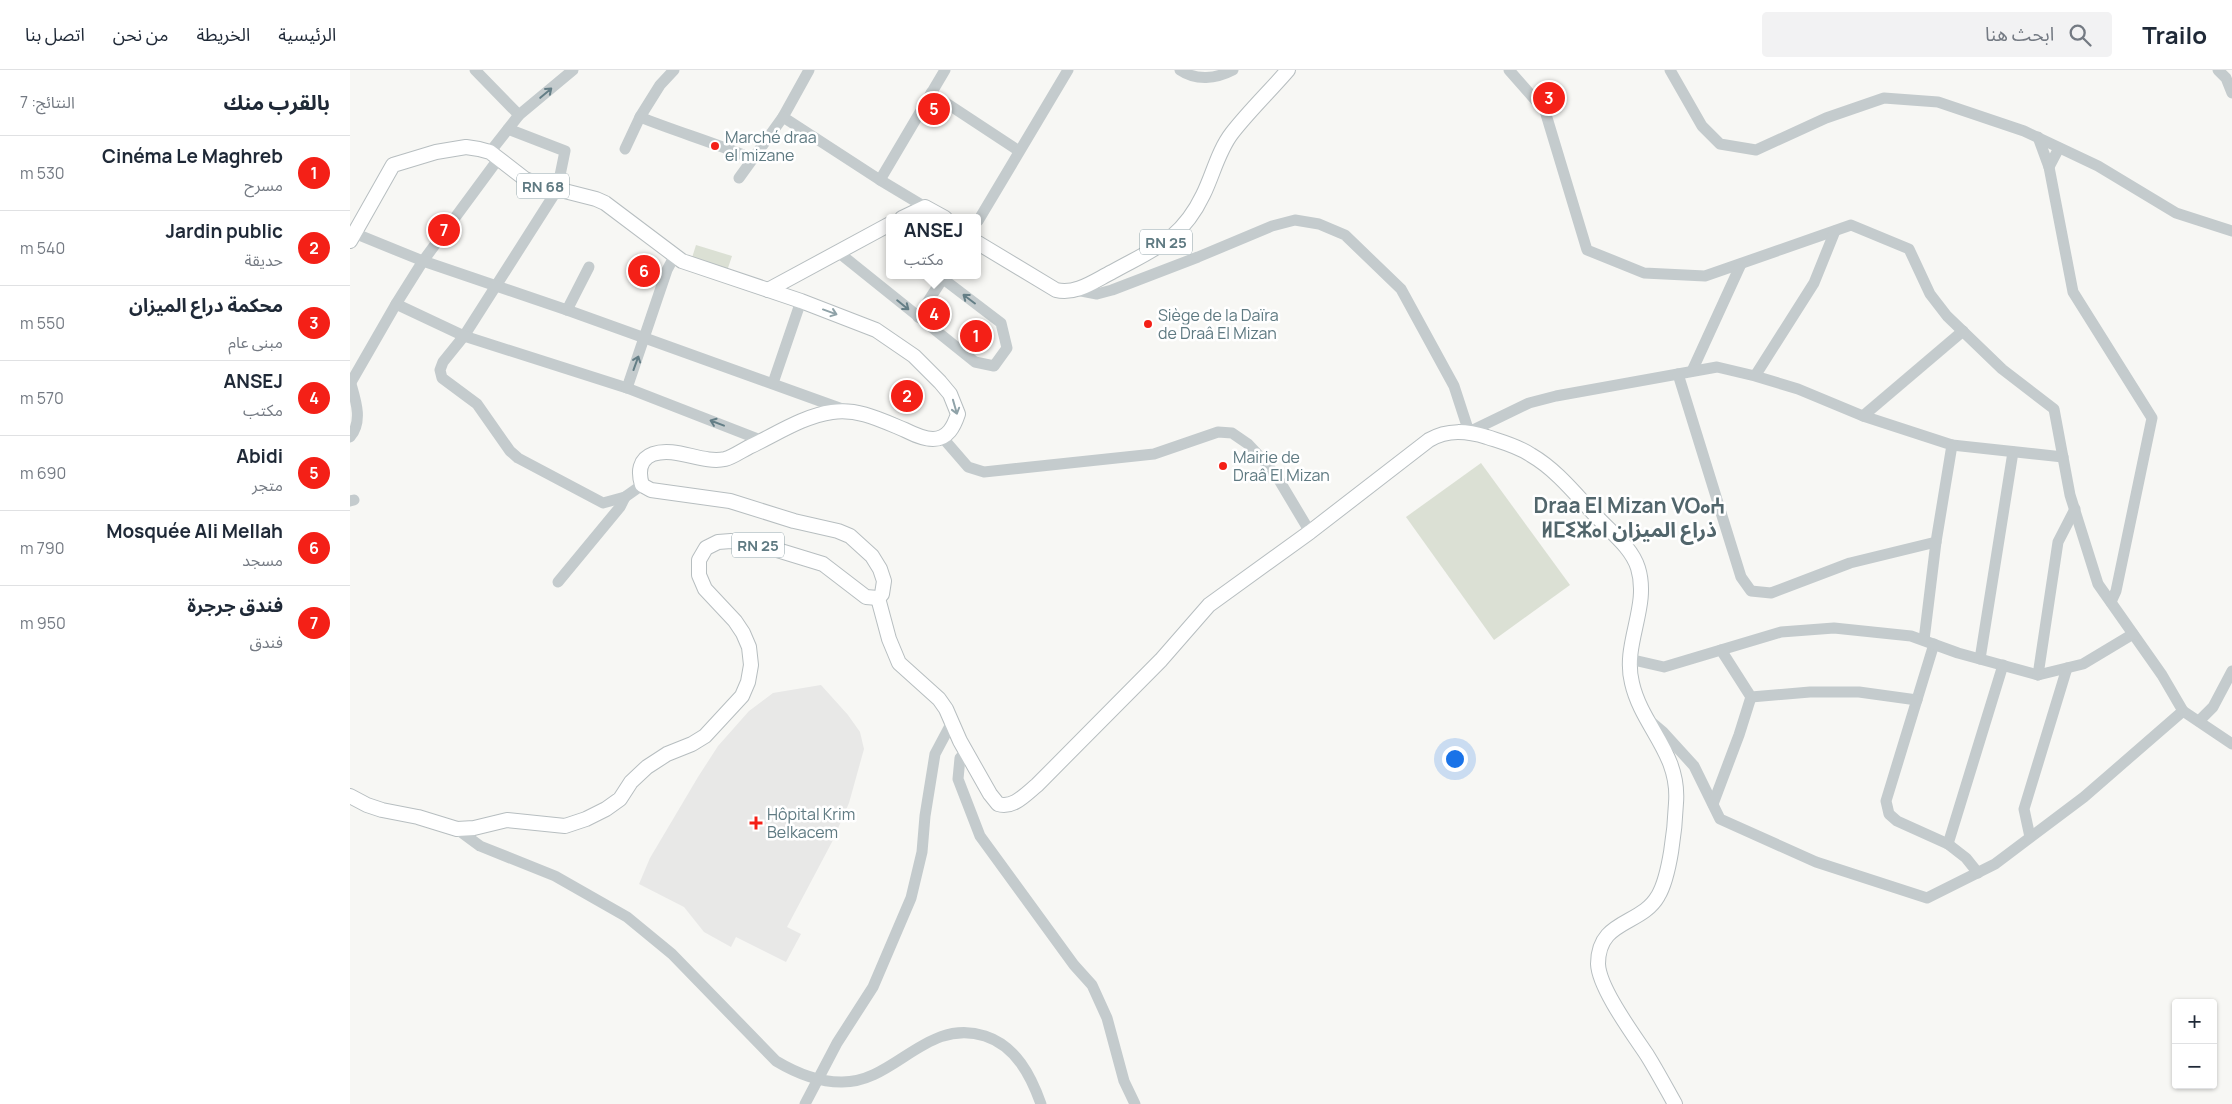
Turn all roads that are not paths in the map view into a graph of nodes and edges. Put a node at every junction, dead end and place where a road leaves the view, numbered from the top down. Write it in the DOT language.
graph roads {
  1 [pos="475,70"];
  2 [pos="573,70"];
  3 [pos="674,70"];
  4 [pos="809,70"];
  5 [pos="945,70"];
  6 [pos="1068,70"];
  7 [pos="1180,70"];
  8 [pos="1233,70"];
  9 [pos="1288,70"];
  10 [pos="1509,70"];
  11 [pos="1670,70"];
  12 [pos="2218,70"];
  13 [pos="2232,93"];
  14 [pos="931,94"];
  15 [pos="519,115"];
  16 [pos="640,117"];
  17 [pos="784,117"];
  18 [pos="508,129"];
  19 [pos="2038,137"];
  20 [pos="2059,148"];
  21 [pos="625,149"];
  22 [pos="1019,151"];
  23 [pos="494,155"];
  24 [pos="753,159"];
  25 [pos="2049,167"];
  26 [pos="739,178"];
  27 [pos="880,180"];
  28 [pos="557,190"];
  29 [pos="925,206"];
  30 [pos="910,214"];
  31 [pos="938,214"];
  32 [pos="981,216"];
  33 [pos="886,230"];
  34 [pos="1835,231"];
  35 [pos="2232,231"];
  36 [pos="352,237"];
  37 [pos="981,245"];
  38 [pos="838,252"];
  39 [pos="674,256"];
  40 [pos="422,261"];
  41 [pos="1741,264"];
  42 [pos="589,267"];
  43 [pos="940,279"];
  44 [pos="946,279"];
  45 [pos="494,286"];
  46 [pos="768,290"];
  47 [pos="1076,290"];
  48 [pos="801,300"];
  49 [pos="396,304"];
  50 [pos="567,310"];
  51 [pos="918,317"];
  52 [pos="1962,331"];
  53 [pos="464,336"];
  54 [pos="645,338"];
  55 [pos="1692,371"];
  56 [pos="1678,374"];
  57 [pos="1755,376"];
  58 [pos="350,384"];
  59 [pos="773,384"];
  60 [pos="627,388"];
  61 [pos="846,411"];
  62 [pos="1863,416"];
  63 [pos="1469,432"];
  64 [pos="350,437"];
  65 [pos="942,437"];
  66 [pos="763,441"];
  67 [pos="1952,445"];
  68 [pos="2013,452"];
  69 [pos="2063,457"];
  70 [pos="642,485"];
  71 [pos="625,497"];
  72 [pos="2075,509"];
  73 [pos="1310,532"];
  74 [pos="1936,542"];
  75 [pos="558,582"];
  76 [pos="878,598"];
  77 [pos="2111,602"];
  78 [pos="2133,634"];
  79 [pos="1929,642"];
  80 [pos="1721,650"];
  81 [pos="1629,659"];
  82 [pos="1980,659"];
  83 [pos="2003,665"];
  84 [pos="2067,668"];
  85 [pos="2232,671"];
  86 [pos="2038,675"];
  87 [pos="1751,697"];
  88 [pos="1917,700"];
  89 [pos="2183,711"];
  90 [pos="1649,721"];
  91 [pos="2198,721"];
  92 [pos="952,722"];
  93 [pos="2232,744"];
  94 [pos="967,752"];
  95 [pos="350,796"];
  96 [pos="1713,804"];
  97 [pos="457,829"];
  98 [pos="2030,837"];
  99 [pos="1948,844"];
  100 [pos="1978,873"];
  101 [pos="819,1079"];
  102 [pos="805,1104"];
  103 [pos="1042,1104"];
  104 [pos="1134,1104"];
  105 [pos="1675,1104"];
  1 -- 15 [label="street"];
  15 -- 2 [label="street, one-way"];
  3 -- 16 [label="street"];
  4 -- 17 [label="street"];
  5 -- 14 [label="street"];
  6 -- 22 [label="street"];
  7 -- 8 [label="street"];
  9 -- 47 [label="main road, RN 25"];
  10 -- 41 [label="street"];
  11 -- 19 [label="street"];
  12 -- 13 [label="street"];
  14 -- 22 [label="street"];
  14 -- 27 [label="street"];
  15 -- 18 [label="street"];
  16 -- 21 [label="street"];
  16 -- 24 [label="street"];
  17 -- 24 [label="street"];
  17 -- 27 [label="street"];
  18 -- 23 [label="street"];
  18 -- 28 [label="street"];
  19 -- 20 [label="street"];
  19 -- 25 [label="street"];
  20 -- 25 [label="street"];
  20 -- 35 [label="street"];
  22 -- 32 [label="street"];
  23 -- 28 [label="main road, RN 68"];
  23 -- 36 [label="main road, RN 68"];
  23 -- 40 [label="street"];
  24 -- 26 [label="street"];
  25 -- 77 [label="street"];
  27 -- 29 [label="street"];
  28 -- 39 [label="main road, RN 68"];
  28 -- 45 [label="street"];
  29 -- 30 [label="main road"];
  29 -- 31 [label="main road"];
  33 -- 38 [label="main road"];
  34 -- 41 [label="street"];
  34 -- 52 [label="street"];
  34 -- 57 [label="street"];
  36 -- 40 [label="street"];
  37 -- 47 [label="main road"];
  38 -- 46 [label="main road"];
  38 -- 51 [label="street, one-way"];
  39 -- 46 [label="main road, RN 68"];
  39 -- 54 [label="street"];
  40 -- 45 [label="street"];
  40 -- 49 [label="street"];
  41 -- 55 [label="street"];
  42 -- 50 [label="street"];
  43 -- 51 [label="street"];
  51 -- 44 [label="street, one-way"];
  45 -- 50 [label="street"];
  45 -- 53 [label="street"];
  46 -- 48 [label="main road"];
  47 -- 63 [label="street"];
  48 -- 59 [label="street"];
  48 -- 65 [label="main road, one-way"];
  49 -- 53 [label="street"];
  49 -- 58 [label="street"];
  50 -- 54 [label="street"];
  52 -- 62 [label="street"];
  52 -- 69 [label="street"];
  53 -- 60 [label="street"];
  53 -- 71 [label="street"];
  54 -- 59 [label="street"];
  60 -- 54 [label="street, one-way"];
  55 -- 56 [label="street"];
  55 -- 57 [label="street"];
  56 -- 63 [label="street"];
  56 -- 74 [label="street"];
  57 -- 62 [label="street"];
  58 -- 64 [label="street"];
  59 -- 61 [label="street"];
  66 -- 60 [label="street, one-way"];
  61 -- 65 [label="main road"];
  61 -- 66 [label="main road"];
  62 -- 67 [label="street"];
  63 -- 73 [label="main road"];
  63 -- 81 [label="main road"];
  65 -- 73 [label="street"];
  66 -- 70 [label="main road"];
  67 -- 68 [label="street"];
  67 -- 74 [label="street"];
  68 -- 69 [label="street"];
  68 -- 82 [label="street"];
  69 -- 72 [label="street"];
  70 -- 71 [label="street"];
  70 -- 76 [label="main road, RN 25"];
  71 -- 75 [label="street"];
  72 -- 77 [label="street"];
  72 -- 86 [label="street"];
  73 -- 94 [label="main road"];
  74 -- 79 [label="street"];
  76 -- 92 [label="main road"];
  76 -- 97 [label="main road, RN 25"];
  77 -- 78 [label="street"];
  78 -- 84 [label="street"];
  78 -- 89 [label="street"];
  79 -- 80 [label="street"];
  79 -- 82 [label="street"];
  79 -- 88 [label="street"];
  80 -- 81 [label="street"];
  80 -- 87 [label="street"];
  81 -- 90 [label="main road"];
  82 -- 83 [label="street"];
  83 -- 86 [label="street"];
  83 -- 99 [label="street"];
  84 -- 86 [label="street"];
  84 -- 98 [label="street"];
  85 -- 91 [label="street"];
  87 -- 88 [label="street"];
  87 -- 96 [label="street"];
  88 -- 99 [label="street"];
  89 -- 91 [label="street"];
  89 -- 98 [label="street"];
  90 -- 96 [label="street"];
  90 -- 105 [label="main road"];
  91 -- 93 [label="street"];
  92 -- 94 [label="main road"];
  92 -- 101 [label="street"];
  94 -- 104 [label="street"];
  95 -- 97 [label="main road, RN 25"];
  96 -- 100 [label="street"];
  97 -- 101 [label="street"];
  98 -- 100 [label="street"];
  99 -- 100 [label="street"];
  101 -- 102 [label="street"];
  101 -- 103 [label="street"];
}
